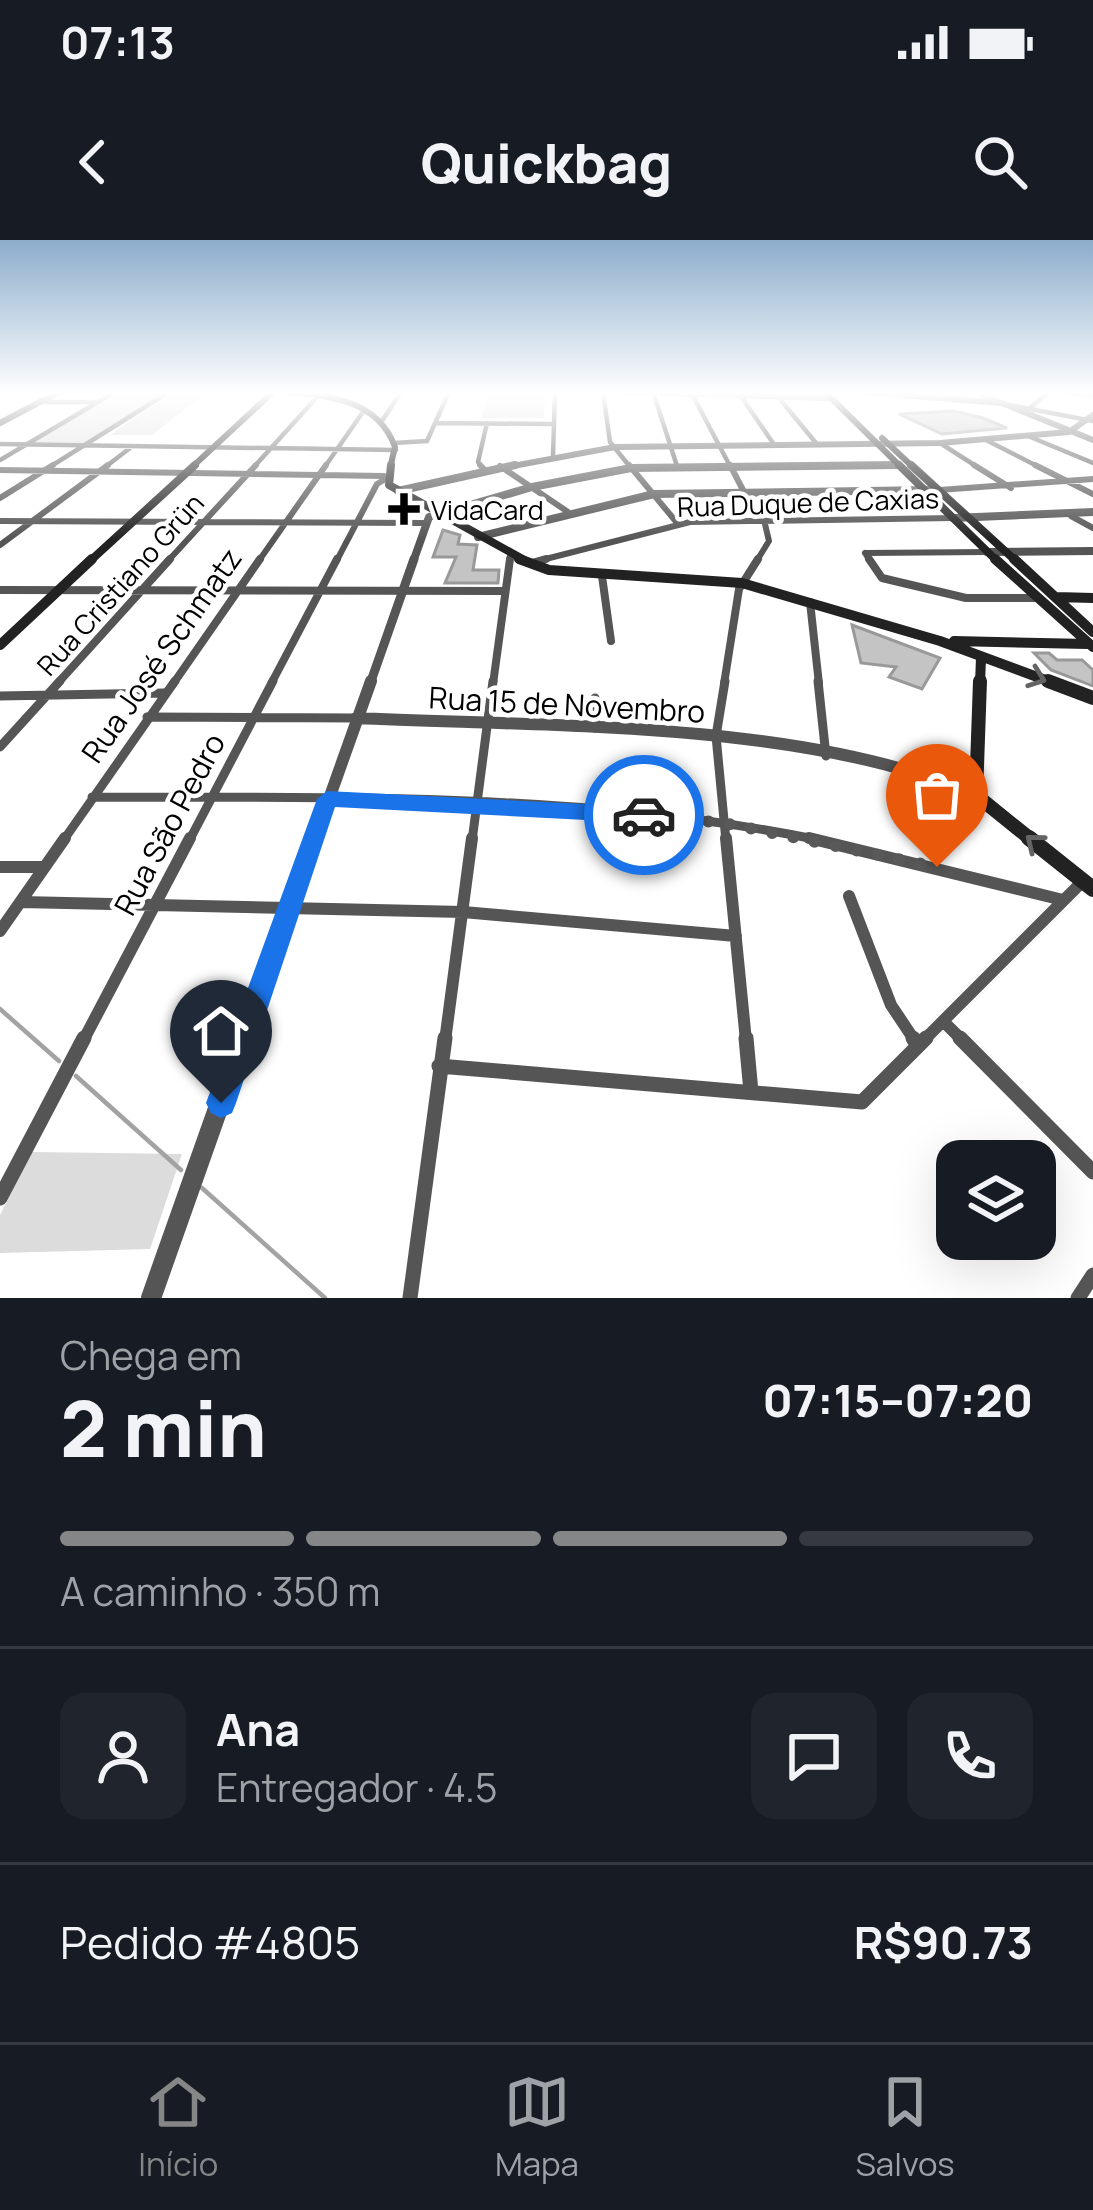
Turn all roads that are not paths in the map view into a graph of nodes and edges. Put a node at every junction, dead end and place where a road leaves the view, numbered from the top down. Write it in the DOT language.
graph roads {
  1 [pos="30,441"];
  2 [pos="89,441"];
  3 [pos="216,441"];
  4 [pos="278,441"];
  5 [pos="340,441"];
  6 [pos="391,441"];
  7 [pos="425,441"];
  8 [pos="483,441"];
  9 [pos="554,441"];
  10 [pos="614,441"];
  11 [pos="668,441"];
  12 [pos="887,441"];
  13 [pos="968,441"];
  14 [pos="989,441"];
  15 [pos="1023,441"];
  16 [pos="1041,441"];
  17 [pos="773,442"];
  18 [pos="718,443"];
  19 [pos="816,443"];
  20 [pos="875,443"];
  21 [pos="0,444"];
  22 [pos="25,444"];
  23 [pos="393,444"];
  24 [pos="994,444"];
  25 [pos="669,445"];
  26 [pos="944,445"];
  27 [pos="82,446"];
  28 [pos="615,447"];
  29 [pos="893,447"];
  30 [pos="130,448"];
  31 [pos="206,450"];
  32 [pos="270,451"];
  33 [pos="333,451"];
  34 [pos="554,455"];
  35 [pos="0,460"];
  36 [pos="902,462"];
  37 [pos="1093,463"];
  38 [pos="728,464"];
  39 [pos="500,466"];
  40 [pos="677,466"];
  41 [pos="631,468"];
  42 [pos="0,470"];
  43 [pos="485,470"];
  44 [pos="40,472"];
  45 [pos="95,474"];
  46 [pos="178,476"];
  47 [pos="245,477"];
  48 [pos="316,477"];
  49 [pos="1093,479"];
  50 [pos="1069,482"];
  51 [pos="390,483"];
  52 [pos="532,487"];
  53 [pos="1011,488"];
  54 [pos="743,490"];
  55 [pos="924,490"];
  56 [pos="939,490"];
  57 [pos="654,494"];
  58 [pos="1093,494"];
  59 [pos="0,497"];
  60 [pos="568,512"];
  61 [pos="1093,512"];
  62 [pos="1071,516"];
  63 [pos="430,518"];
  64 [pos="953,518"];
  65 [pos="970,518"];
  66 [pos="764,520"];
  67 [pos="0,521"];
  68 [pos="31,522"];
  69 [pos="126,524"];
  70 [pos="202,524"];
  71 [pos="357,524"];
  72 [pos="678,524"];
  73 [pos="282,525"];
  74 [pos="1093,528"];
  75 [pos="478,537"];
  76 [pos="0,545"];
  77 [pos="988,552"];
  78 [pos="1006,552"];
  79 [pos="1093,552"];
  80 [pos="510,556"];
  81 [pos="530,564"];
  82 [pos="602,576"];
  83 [pos="742,583"];
  84 [pos="144,587"];
  85 [pos="237,588"];
  86 [pos="321,589"];
  87 [pos="0,590"];
  88 [pos="55,590"];
  89 [pos="402,590"];
  90 [pos="504,591"];
  91 [pos="1055,597"];
  92 [pos="1035,598"];
  93 [pos="1093,598"];
  94 [pos="810,602"];
  95 [pos="940,640"];
  96 [pos="0,641"];
  97 [pos="611,641"];
  98 [pos="1091,642"];
  99 [pos="991,643"];
  100 [pos="981,658"];
  101 [pos="164,693"];
  102 [pos="0,696"];
  103 [pos="47,696"];
  104 [pos="595,698"];
  105 [pos="1093,698"];
  106 [pos="147,717"];
  107 [pos="254,717"];
  108 [pos="356,718"];
  109 [pos="484,721"];
  110 [pos="596,728"];
  111 [pos="716,736"];
  112 [pos="0,747"];
  113 [pos="826,756"];
  114 [pos="976,795"];
  115 [pos="92,797"];
  116 [pos="212,797"];
  117 [pos="327,799"];
  118 [pos="475,803"];
  119 [pos="724,823"];
  120 [pos="45,867"];
  121 [pos="0,868"];
  122 [pos="1090,880"];
  123 [pos="849,896"];
  124 [pos="1063,900"];
  125 [pos="21,902"];
  126 [pos="293,904"];
  127 [pos="153,905"];
  128 [pos="463,912"];
  129 [pos="0,931"];
  130 [pos="736,937"];
  131 [pos="943,1021"];
  132 [pos="918,1046"];
  133 [pos="439,1066"];
  134 [pos="751,1092"];
  135 [pos="1093,1172"];
  136 [pos="0,1198"];
  137 [pos="1093,1275"];
  138 [pos="151,1298"];
  139 [pos="410,1298"];
  140 [pos="1078,1298"];
  1 -- 22 [label="street"];
  2 -- 27 [label="street"];
  3 -- 31 [label="main road"];
  4 -- 32 [label="street, Rua Cristiano Grün"];
  5 -- 33 [label="street, Rua José Schmatz"];
  6 -- 23 [label="main road"];
  7 -- 23 [label="street"];
  8 -- 43 [label="street"];
  9 -- 34 [label="street"];
  10 -- 28 [label="street"];
  11 -- 25 [label="street"];
  12 -- 29 [label="main road"];
  13 -- 26 [label="street"];
  14 -- 24 [label="street"];
  15 -- 24 [label="street"];
  16 -- 37 [label="street"];
  17 -- 18 [label="street"];
  17 -- 19 [label="street"];
  18 -- 25 [label="street"];
  18 -- 38 [label="street"];
  19 -- 20 [label="street"];
  20 -- 29 [label="street"];
  20 -- 36 [label="main road"];
  21 -- 22 [label="street"];
  22 -- 27 [label="street"];
  22 -- 35 [label="street"];
  23 -- 33 [label="street"];
  23 -- 51 [label="main road"];
  24 -- 26 [label="street"];
  24 -- 50 [label="street"];
  25 -- 28 [label="street"];
  25 -- 40 [label="street"];
  26 -- 29 [label="street"];
  26 -- 53 [label="street"];
  27 -- 30 [label="street"];
  27 -- 44 [label="street"];
  28 -- 34 [label="street"];
  28 -- 41 [label="street"];
  29 -- 36 [label="main road"];
  30 -- 31 [label="street"];
  30 -- 45 [label="street"];
  31 -- 32 [label="street"];
  31 -- 46 [label="main road"];
  32 -- 33 [label="street"];
  32 -- 47 [label="street, Rua Cristiano Grün"];
  33 -- 48 [label="street, Rua José Schmatz"];
  34 -- 39 [label="street"];
  36 -- 38 [label="street"];
  36 -- 55 [label="main road"];
  36 -- 56 [label="main road"];
  38 -- 40 [label="street"];
  38 -- 54 [label="street"];
  39 -- 43 [label="street"];
  39 -- 52 [label="street"];
  40 -- 41 [label="street"];
  41 -- 52 [label="street"];
  41 -- 57 [label="street"];
  42 -- 44 [label="street"];
  43 -- 51 [label="street"];
  44 -- 45 [label="street"];
  44 -- 59 [label="street"];
  45 -- 46 [label="street"];
  45 -- 68 [label="street"];
  46 -- 47 [label="street"];
  46 -- 69 [label="main road"];
  47 -- 48 [label="street"];
  47 -- 70 [label="street, Rua Cristiano Grün"];
  48 -- 51 [label="street"];
  48 -- 73 [label="street, Rua José Schmatz"];
  49 -- 50 [label="street"];
  50 -- 53 [label="street"];
  50 -- 58 [label="street"];
  51 -- 63 [label="main road"];
  51 -- 71 [label="street, Rua São Pedro"];
  52 -- 60 [label="street"];
  52 -- 63 [label="street"];
  53 -- 56 [label="street"];
  54 -- 55 [label="street"];
  54 -- 57 [label="street"];
  55 -- 56 [label="street"];
  55 -- 64 [label="main road"];
  56 -- 65 [label="main road"];
  57 -- 60 [label="street"];
  57 -- 72 [label="street"];
  60 -- 75 [label="street"];
  61 -- 62 [label="street, Rua Duque de Caxias"];
  62 -- 65 [label="street, Rua Duque de Caxias"];
  62 -- 74 [label="street"];
  63 -- 71 [label="street"];
  63 -- 75 [label="main road"];
  63 -- 89 [label="street"];
  64 -- 65 [label="street, Rua Duque de Caxias"];
  64 -- 66 [label="street, Rua Duque de Caxias"];
  64 -- 77 [label="main road"];
  65 -- 78 [label="main road"];
  66 -- 72 [label="street, Rua Duque de Caxias"];
  66 -- 83 [label="street"];
  67 -- 68 [label="street"];
  68 -- 69 [label="street"];
  68 -- 76 [label="street"];
  69 -- 70 [label="street"];
  69 -- 88 [label="main road"];
  70 -- 73 [label="street"];
  70 -- 84 [label="street, Rua Cristiano Grün"];
  71 -- 73 [label="street"];
  71 -- 86 [label="street, Rua São Pedro"];
  72 -- 81 [label="street, Rua Duque de Caxias"];
  73 -- 85 [label="street, Rua José Schmatz"];
  75 -- 80 [label="main road"];
  77 -- 78 [label="street"];
  77 -- 92 [label="main road"];
  77 -- 92 [label="street"];
  78 -- 79 [label="street"];
  78 -- 91 [label="main road"];
  80 -- 81 [label="main road"];
  80 -- 90 [label="street"];
  81 -- 82 [label="main road"];
  82 -- 83 [label="main road"];
  82 -- 97 [label="street"];
  83 -- 94 [label="main road"];
  83 -- 111 [label="street"];
  84 -- 85 [label="street"];
  84 -- 88 [label="street"];
  84 -- 103 [label="street, Rua Cristiano Grün"];
  85 -- 86 [label="street"];
  85 -- 101 [label="street, Rua José Schmatz"];
  86 -- 89 [label="street"];
  86 -- 107 [label="street, Rua São Pedro"];
  87 -- 88 [label="street"];
  88 -- 96 [label="main road"];
  89 -- 90 [label="street"];
  89 -- 108 [label="street"];
  90 -- 109 [label="street"];
  91 -- 93 [label="main road"];
  91 -- 98 [label="main road"];
  92 -- 98 [label="main road"];
  94 -- 95 [label="main road"];
  94 -- 113 [label="street"];
  95 -- 99 [label="main road"];
  95 -- 100 [label="main road"];
  98 -- 99 [label="main road"];
  99 -- 100 [label="main road"];
  100 -- 105 [label="main road, one-way"];
  100 -- 114 [label="main road"];
  101 -- 103 [label="street"];
  101 -- 106 [label="street, Rua José Schmatz"];
  102 -- 103 [label="street"];
  103 -- 112 [label="street, Rua Cristiano Grün"];
  104 -- 110 [label="street"];
  106 -- 107 [label="street, Rua 15 de Novembro"];
  106 -- 115 [label="street, Rua José Schmatz"];
  107 -- 108 [label="street, Rua 15 de Novembro"];
  107 -- 116 [label="street, Rua São Pedro"];
  108 -- 109 [label="street, Rua 15 de Novembro"];
  108 -- 117 [label="street"];
  109 -- 110 [label="street, Rua 15 de Novembro"];
  109 -- 118 [label="street"];
  110 -- 111 [label="street, Rua 15 de Novembro"];
  111 -- 113 [label="street, Rua 15 de Novembro"];
  111 -- 119 [label="street"];
  113 -- 114 [label="street, Rua 15 de Novembro"];
  122 -- 114 [label="main road, one-way"];
  115 -- 116 [label="street"];
  115 -- 120 [label="street, Rua José Schmatz"];
  116 -- 117 [label="street"];
  116 -- 127 [label="street, Rua São Pedro"];
  117 -- 118 [label="street"];
  117 -- 126 [label="street"];
  118 -- 119 [label="street"];
  118 -- 128 [label="street"];
  119 -- 124 [label="street"];
  119 -- 130 [label="street"];
  120 -- 121 [label="street"];
  120 -- 125 [label="street, Rua José Schmatz"];
  122 -- 124 [label="street"];
  123 -- 132 [label="street"];
  124 -- 131 [label="street"];
  125 -- 127 [label="street"];
  125 -- 129 [label="street, Rua José Schmatz"];
  126 -- 127 [label="street"];
  126 -- 128 [label="street"];
  126 -- 138 [label="street"];
  127 -- 136 [label="street, Rua São Pedro"];
  128 -- 130 [label="street"];
  128 -- 133 [label="street"];
  130 -- 134 [label="street"];
  131 -- 132 [label="street"];
  131 -- 135 [label="street"];
  132 -- 134 [label="street"];
  133 -- 134 [label="street"];
  133 -- 139 [label="street"];
  137 -- 140 [label="street"];
}
